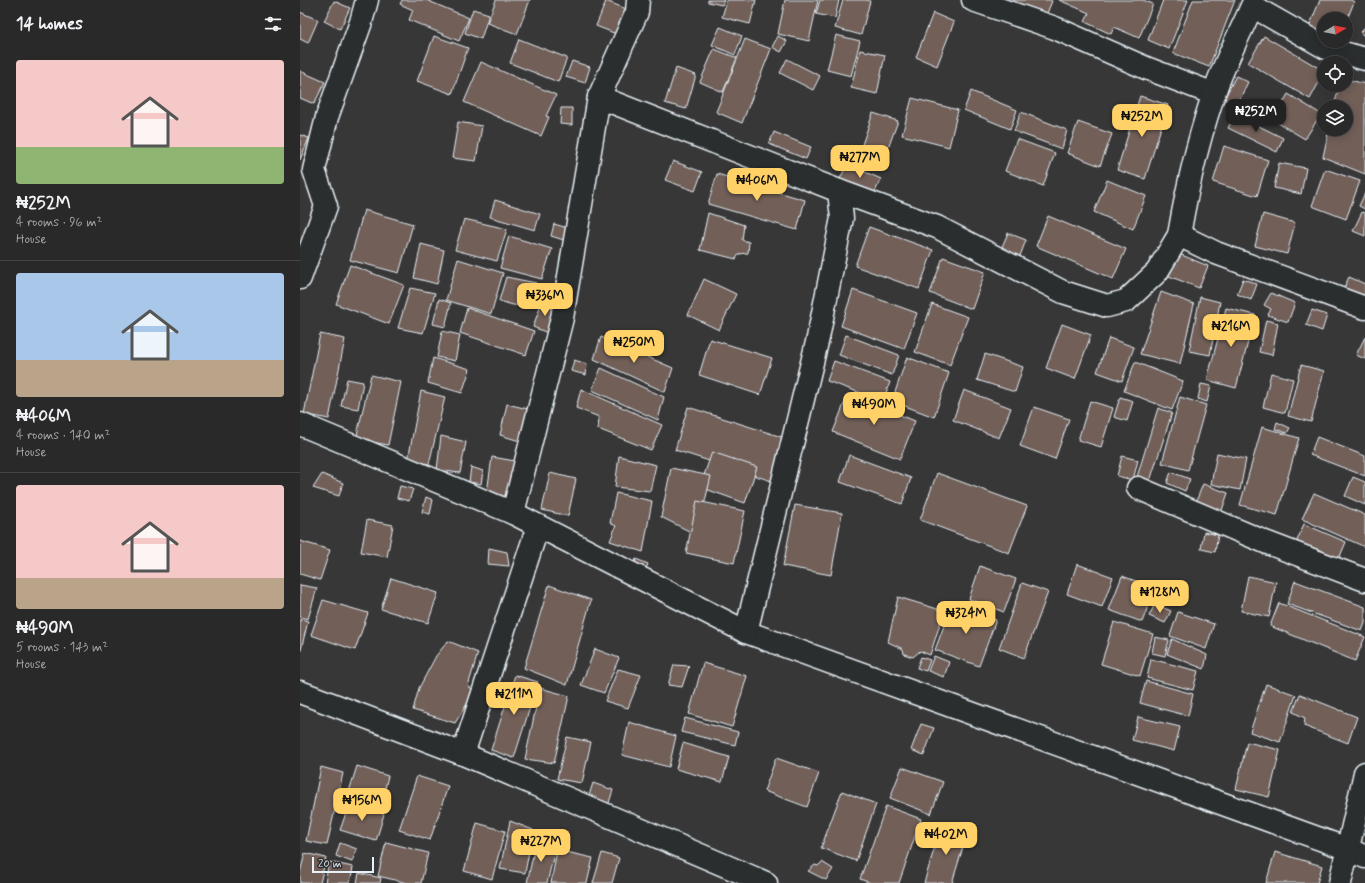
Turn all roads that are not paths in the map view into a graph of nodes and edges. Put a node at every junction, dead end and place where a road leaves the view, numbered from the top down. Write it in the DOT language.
graph roads {
  1 [pos="367,0"];
  2 [pos="638,0"];
  3 [pos="973,0"];
  4 [pos="1365,59"];
  5 [pos="1214,94"];
  6 [pos="599,97"];
  7 [pos="839,191"];
  8 [pos="1179,235"];
  9 [pos="300,278"];
  10 [pos="1365,308"];
  11 [pos="300,424"];
  12 [pos="1138,488"];
  13 [pos="513,513"];
  14 [pos="538,526"];
  15 [pos="1365,580"];
  16 [pos="746,632"];
  17 [pos="300,692"];
  18 [pos="463,754"];
  19 [pos="1365,773"];
  20 [pos="1356,853"];
  21 [pos="766,883"];
  22 [pos="1340,883"];
  1 -- 9 [label="street"];
  2 -- 6 [label="street"];
  3 -- 5 [label="street"];
  4 -- 5 [label="street"];
  5 -- 8 [label="street"];
  6 -- 7 [label="street"];
  6 -- 13 [label="street"];
  7 -- 8 [label="street"];
  7 -- 16 [label="street"];
  8 -- 10 [label="street"];
  11 -- 13 [label="street"];
  12 -- 15 [label="street"];
  13 -- 14 [label="street"];
  14 -- 16 [label="street"];
  14 -- 18 [label="street"];
  16 -- 20 [label="street"];
  17 -- 18 [label="street"];
  18 -- 21 [label="street"];
  19 -- 20 [label="street"];
  20 -- 22 [label="street"];
}
